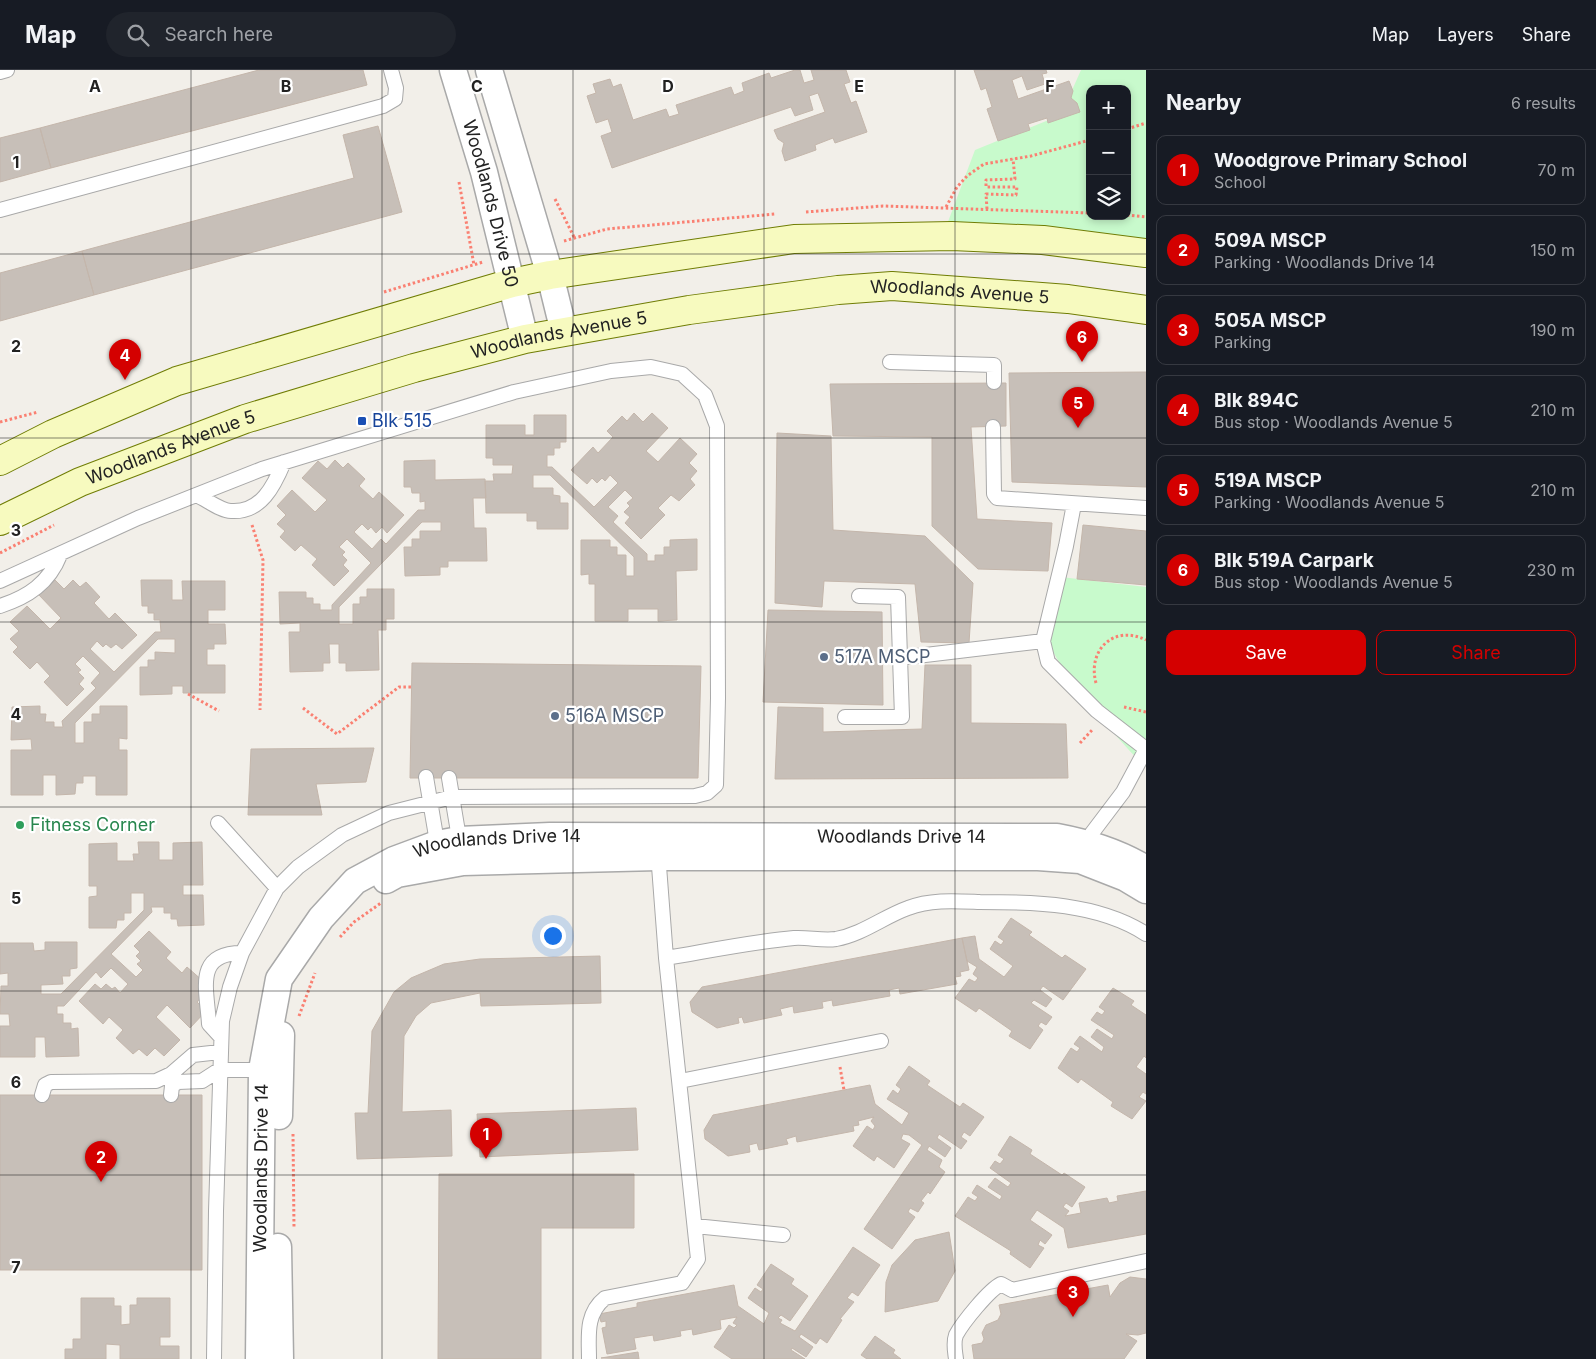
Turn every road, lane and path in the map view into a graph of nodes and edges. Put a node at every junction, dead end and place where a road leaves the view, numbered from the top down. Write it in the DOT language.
graph roads {
  1 [pos="7,70"];
  2 [pos="391,70"];
  3 [pos="453,70"];
  4 [pos="489,70"];
  5 [pos="0,72"];
  6 [pos="1146,123"];
  7 [pos="1131,128"];
  8 [pos="1086,141"];
  9 [pos="1013,159"];
  10 [pos="946,207"];
  11 [pos="987,209"];
  12 [pos="0,210"];
  13 [pos="1131,215"];
  14 [pos="1146,217"];
  15 [pos="1146,253"];
  16 [pos="550,275"];
  17 [pos="512,283"];
  18 [pos="1146,310"];
  19 [pos="564,332"];
  20 [pos="525,339"];
  21 [pos="890,362"];
  22 [pos="994,382"];
  23 [pos="993,427"];
  24 [pos="0,461"];
  25 [pos="284,462"];
  26 [pos="196,495"];
  27 [pos="1074,504"];
  28 [pos="1146,508"];
  29 [pos="247,509"];
  30 [pos="0,521"];
  31 [pos="60,555"];
  32 [pos="0,581"];
  33 [pos="859,596"];
  34 [pos="0,606"];
  35 [pos="1146,640"];
  36 [pos="1043,641"];
  37 [pos="900,658"];
  38 [pos="412,687"];
  39 [pos="1097,687"];
  40 [pos="188,694"];
  41 [pos="1119,706"];
  42 [pos="303,708"];
  43 [pos="260,710"];
  44 [pos="219,711"];
  45 [pos="1146,712"];
  46 [pos="844,717"];
  47 [pos="1146,749"];
  48 [pos="426,778"];
  49 [pos="449,778"];
  50 [pos="452,797"];
  51 [pos="430,803"];
  52 [pos="218,823"];
  53 [pos="658,846"];
  54 [pos="1083,851"];
  55 [pos="450,853"];
  56 [pos="1146,869"];
  57 [pos="277,888"];
  58 [pos="1146,890"];
  59 [pos="389,897"];
  60 [pos="1146,934"];
  61 [pos="337,940"];
  62 [pos="242,953"];
  63 [pos="666,958"];
  64 [pos="316,972"];
  65 [pos="298,1023"];
  66 [pos="220,1036"];
  67 [pos="881,1041"];
  68 [pos="220,1052"];
  69 [pos="219,1070"];
  70 [pos="271,1070"];
  71 [pos="680,1081"];
  72 [pos="42,1095"];
  73 [pos="171,1095"];
  74 [pos="293,1126"];
  75 [pos="695,1226"];
  76 [pos="294,1233"];
  77 [pos="783,1235"];
  78 [pos="1146,1261"];
  79 [pos="214,1359"];
  80 [pos="259,1359"];
  81 [pos="280,1359"];
  82 [pos="589,1359"];
  83 [pos="956,1359"];
  1 -- 5 [label="lane"];
  2 -- 12 [label="lane"];
  3 -- 17 [label="street, Woodlands Drive 50"];
  4 -- 16 [label="street, Woodlands Drive 50"];
  6 -- 7 [label="path"];
  8 -- 9 [label="path"];
  9 -- 10 [label="path"];
  9 -- 11 [label="path"];
  13 -- 14 [label="path"];
  15 -- 16 [label="main road"];
  16 -- 17 [label="main road"];
  16 -- 19 [label="street, Woodlands Drive 50"];
  17 -- 20 [label="street, Woodlands Drive 50"];
  17 -- 24 [label="main road"];
  18 -- 19 [label="main road, Woodlands Avenue 5"];
  19 -- 20 [label="main road, Woodlands Avenue 5"];
  20 -- 30 [label="main road, Woodlands Avenue 5"];
  21 -- 22 [label="lane"];
  23 -- 27 [label="lane"];
  25 -- 26 [label="lane"];
  25 -- 29 [label="lane"];
  25 -- 50 [label="lane"];
  26 -- 29 [label="lane"];
  26 -- 31 [label="lane"];
  27 -- 28 [label="lane"];
  27 -- 36 [label="lane"];
  29 -- 43 [label="path"];
  31 -- 32 [label="lane"];
  31 -- 34 [label="lane"];
  33 -- 37 [label="lane"];
  35 -- 39 [label="path"];
  36 -- 37 [label="lane"];
  36 -- 47 [label="lane"];
  37 -- 46 [label="lane"];
  38 -- 42 [label="path"];
  40 -- 44 [label="path"];
  41 -- 45 [label="path"];
  47 -- 54 [label="lane"];
  48 -- 51 [label="lane"];
  49 -- 50 [label="lane"];
  50 -- 51 [label="lane"];
  50 -- 55 [label="lane"];
  51 -- 55 [label="lane"];
  51 -- 57 [label="lane"];
  52 -- 57 [label="lane"];
  53 -- 54 [label="street, Woodlands Drive 14"];
  53 -- 55 [label="street, Woodlands Drive 14"];
  53 -- 63 [label="lane"];
  54 -- 56 [label="street, Woodlands Drive 14"];
  54 -- 58 [label="street, Woodlands Drive 14"];
  55 -- 70 [label="street, Woodlands Drive 14"];
  57 -- 62 [label="lane"];
  59 -- 61 [label="path"];
  60 -- 63 [label="lane"];
  62 -- 66 [label="lane"];
  62 -- 66 [label="lane"];
  63 -- 71 [label="lane"];
  64 -- 65 [label="path"];
  66 -- 68 [label="lane"];
  67 -- 71 [label="lane"];
  68 -- 69 [label="lane"];
  68 -- 72 [label="lane"];
  69 -- 70 [label="lane"];
  69 -- 73 [label="lane"];
  69 -- 79 [label="lane"];
  70 -- 80 [label="street, Woodlands Drive 14"];
  70 -- 81 [label="street, Woodlands Drive 14"];
  71 -- 75 [label="lane"];
  74 -- 76 [label="path"];
  75 -- 77 [label="lane"];
  75 -- 82 [label="lane"];
  78 -- 83 [label="lane"];
}
